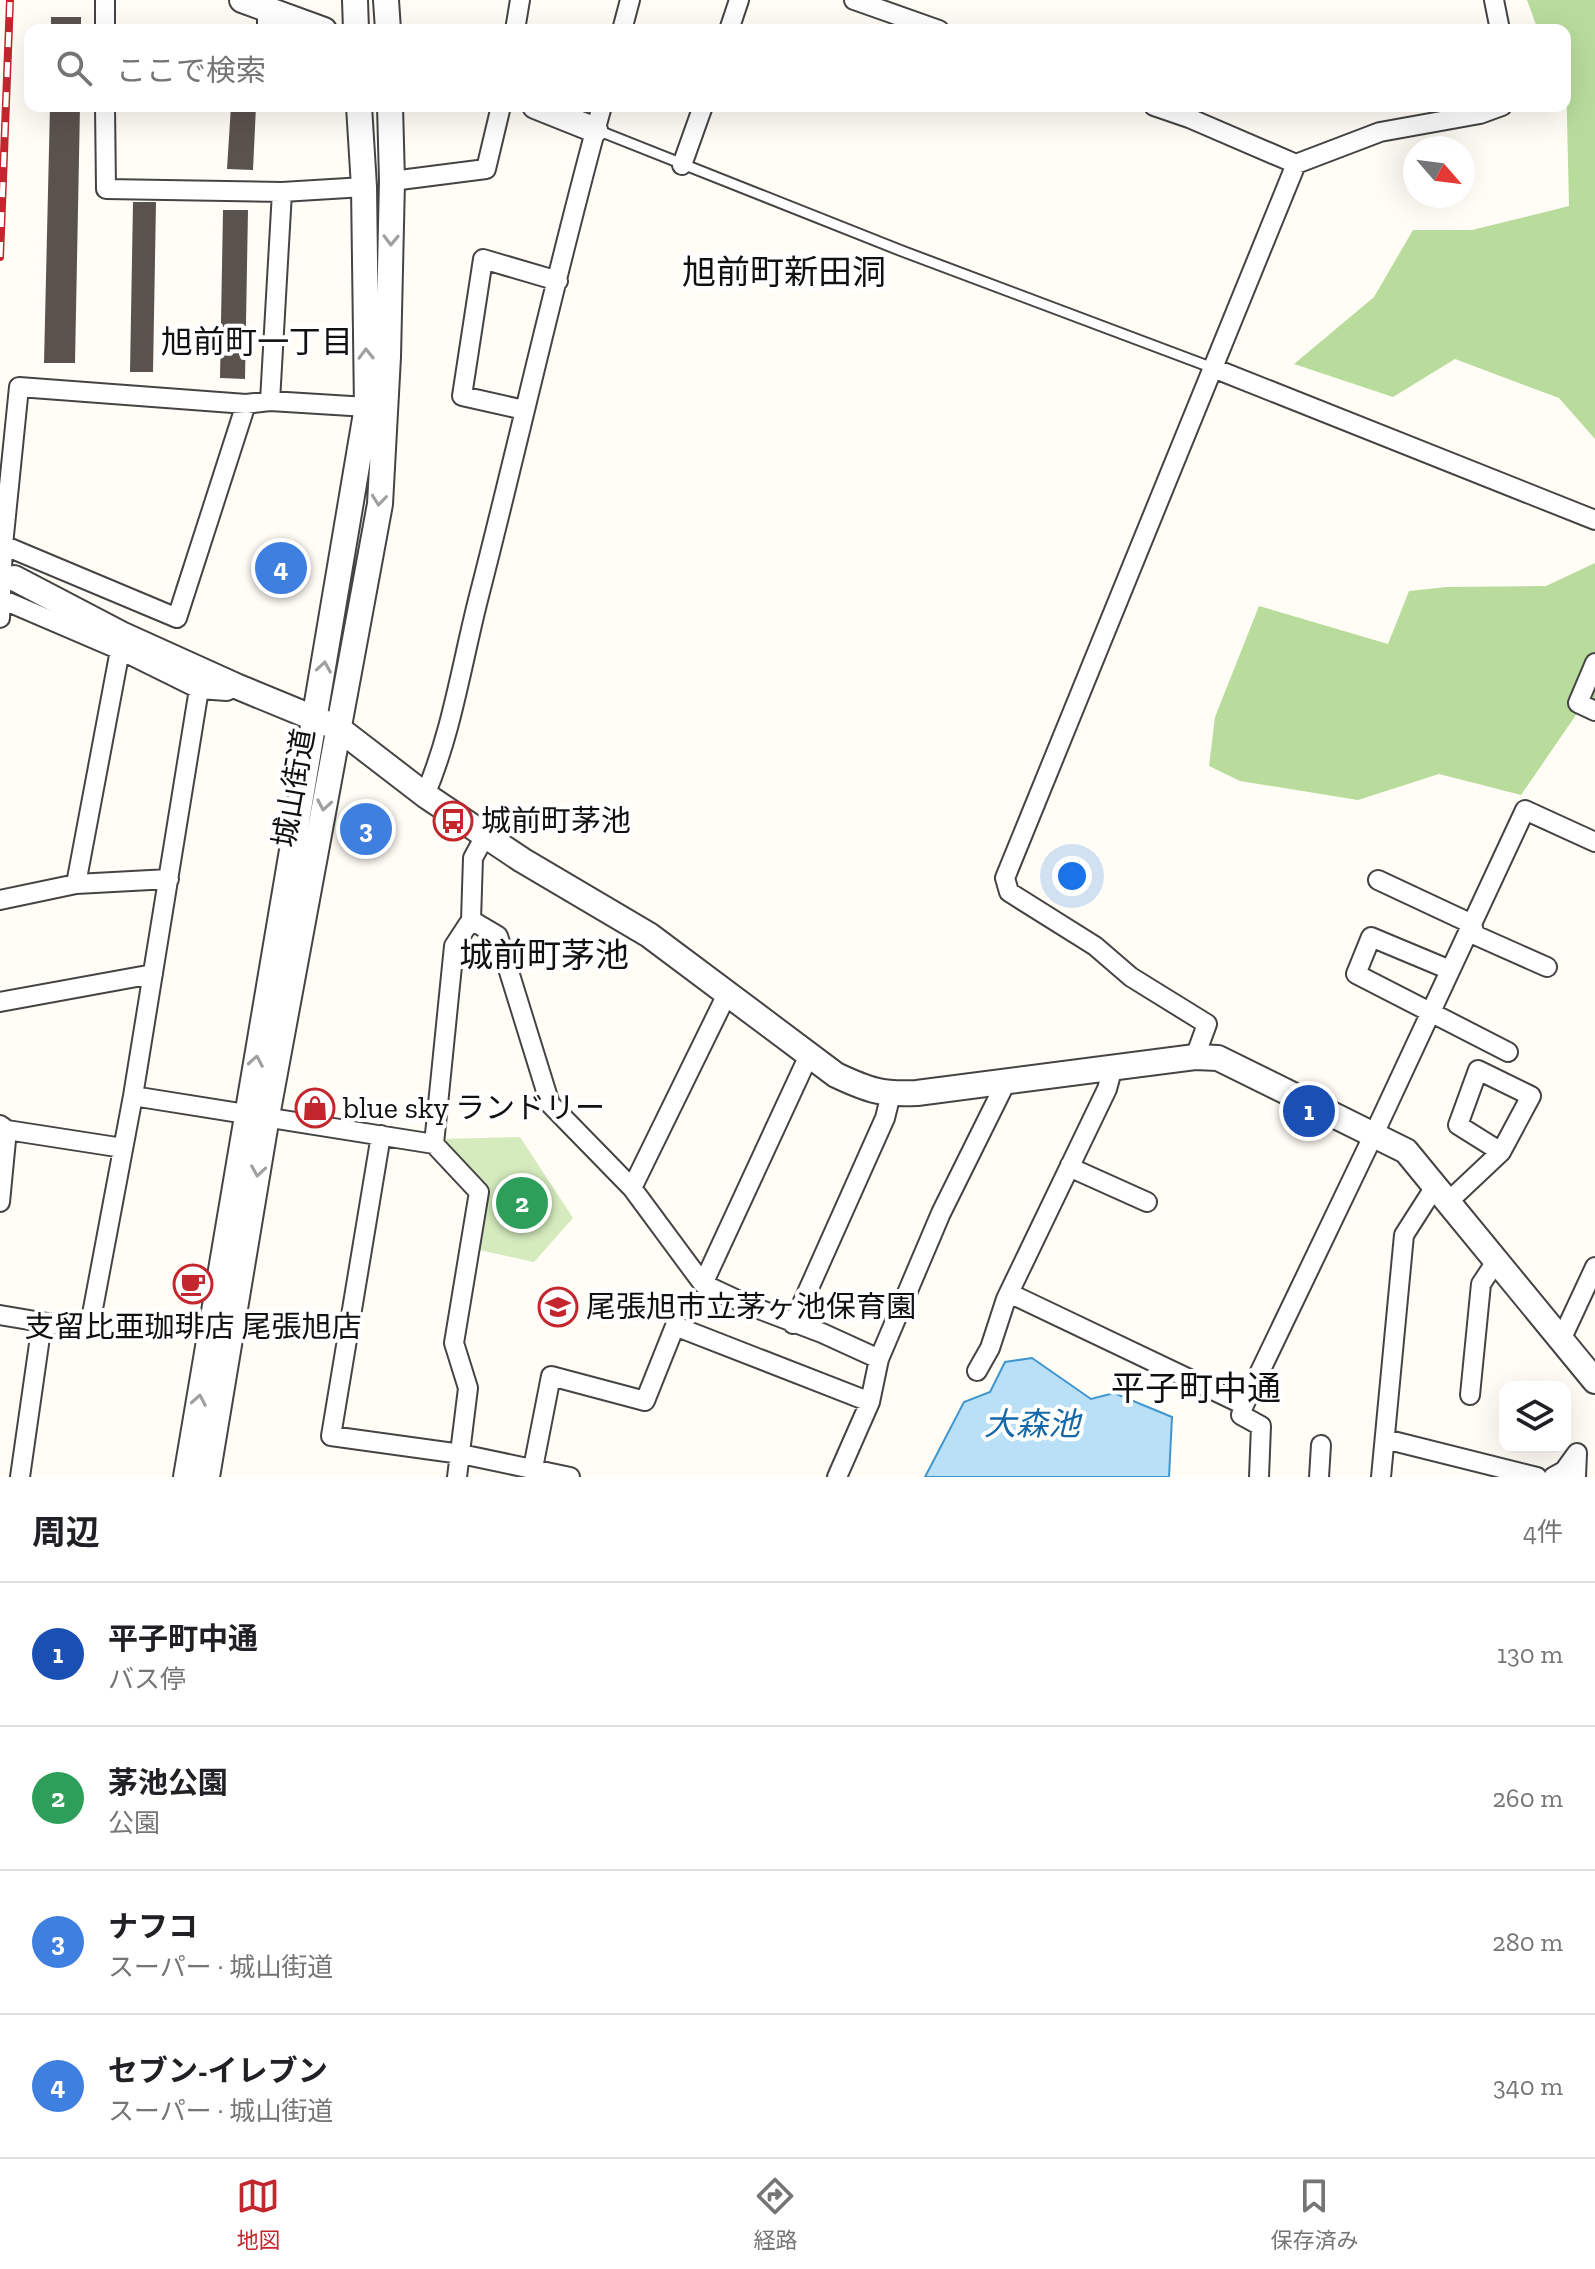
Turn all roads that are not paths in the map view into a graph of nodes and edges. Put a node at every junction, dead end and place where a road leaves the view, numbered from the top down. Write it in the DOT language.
graph roads {
  1 [pos="105,0"];
  2 [pos="242,0"];
  3 [pos="355,0"];
  4 [pos="386,0"];
  5 [pos="520,0"];
  6 [pos="630,0"];
  7 [pos="739,0"];
  8 [pos="854,0"];
  9 [pos="1494,0"];
  10 [pos="267,20"];
  11 [pos="105,24"];
  12 [pos="290,24"];
  13 [pos="356,24"];
  14 [pos="388,24"];
  15 [pos="516,24"];
  16 [pos="624,24"];
  17 [pos="731,24"];
  18 [pos="922,24"];
  19 [pos="1499,24"];
  20 [pos="105,112"];
  21 [pos="359,112"];
  22 [pos="390,112"];
  23 [pos="500,112"];
  24 [pos="567,112"];
  25 [pos="701,112"];
  26 [pos="1172,112"];
  27 [pos="1486,112"];
  28 [pos="599,118"];
  29 [pos="1296,164"];
  30 [pos="682,165"];
  31 [pos="392,181"];
  32 [pos="364,187"];
  33 [pos="282,192"];
  34 [pos="558,281"];
  35 [pos="1213,368"];
  36 [pos="270,401"];
  37 [pos="246,404"];
  38 [pos="367,407"];
  39 [pos="524,410"];
  40 [pos="1595,520"];
  41 [pos="3,545"];
  42 [pos="14,578"];
  43 [pos="1,608"];
  44 [pos="120,650"];
  45 [pos="1595,663"];
  46 [pos="236,686"];
  47 [pos="199,689"];
  48 [pos="1595,711"];
  49 [pos="326,723"];
  50 [pos="425,795"];
  51 [pos="485,836"];
  52 [pos="1595,842"];
  53 [pos="169,879"];
  54 [pos="1378,880"];
  55 [pos="76,884"];
  56 [pos="0,900"];
  57 [pos="471,920"];
  58 [pos="1472,924"];
  59 [pos="1547,967"];
  60 [pos="1450,970"];
  61 [pos="153,974"];
  62 [pos="727,994"];
  63 [pos="0,1002"];
  64 [pos="1430,1013"];
  65 [pos="1508,1052"];
  66 [pos="809,1055"];
  67 [pos="1195,1057"];
  68 [pos="1109,1069"];
  69 [pos="1006,1082"];
  70 [pos="891,1094"];
  71 [pos="133,1096"];
  72 [pos="257,1115"];
  73 [pos="3,1128"];
  74 [pos="1374,1134"];
  75 [pos="381,1135"];
  76 [pos="434,1144"];
  77 [pos="123,1148"];
  78 [pos="1501,1152"];
  79 [pos="1070,1165"];
  80 [pos="632,1188"];
  81 [pos="1442,1193"];
  82 [pos="0,1202"];
  83 [pos="1147,1202"];
  84 [pos="1497,1260"];
  85 [pos="1595,1267"];
  86 [pos="703,1284"];
  87 [pos="1009,1293"];
  88 [pos="0,1315"];
  89 [pos="42,1323"];
  90 [pos="793,1324"];
  91 [pos="1561,1340"];
  92 [pos="879,1359"];
  93 [pos="977,1371"];
  94 [pos="1595,1381"];
  95 [pos="1470,1395"];
  96 [pos="870,1402"];
  97 [pos="1244,1405"];
  98 [pos="1385,1439"];
  99 [pos="1321,1445"];
  100 [pos="461,1454"];
  101 [pos="533,1468"];
  102 [pos="20,1477"];
  103 [pos="186,1477"];
  104 [pos="207,1477"];
  105 [pos="457,1477"];
  106 [pos="570,1477"];
  107 [pos="837,1477"];
  108 [pos="1259,1477"];
  109 [pos="1319,1477"];
  110 [pos="1381,1477"];
  111 [pos="1537,1477"];
  112 [pos="1553,1477"];
  113 [pos="1576,1477"];
  1 -- 11 [label="street"];
  2 -- 10 [label="street"];
  3 -- 13 [label="street"];
  4 -- 14 [label="street"];
  5 -- 15 [label="street"];
  6 -- 16 [label="street"];
  7 -- 17 [label="street"];
  8 -- 18 [label="street"];
  9 -- 19 [label="street"];
  10 -- 12 [label="street"];
  20 -- 33 [label="street"];
  21 -- 32 [label="street, 城山街道"];
  22 -- 31 [label="street, 城山街道"];
  23 -- 31 [label="street"];
  24 -- 28 [label="street"];
  25 -- 30 [label="street"];
  26 -- 29 [label="street"];
  27 -- 29 [label="street"];
  28 -- 30 [label="lane"];
  28 -- 34 [label="street"];
  29 -- 35 [label="street"];
  30 -- 35 [label="lane"];
  31 -- 49 [label="street, 城山街道, one-way"];
  32 -- 33 [label="street"];
  38 -- 32 [label="street, 城山街道, one-way"];
  33 -- 36 [label="street"];
  34 -- 39 [label="street"];
  34 -- 39 [label="street"];
  35 -- 40 [label="street"];
  35 -- 67 [label="street"];
  36 -- 37 [label="street"];
  36 -- 38 [label="street"];
  37 -- 41 [label="street"];
  37 -- 41 [label="street"];
  49 -- 38 [label="street, 城山街道, one-way"];
  39 -- 50 [label="street"];
  41 -- 43 [label="street"];
  42 -- 46 [label="street"];
  43 -- 44 [label="street"];
  44 -- 47 [label="street"];
  44 -- 55 [label="street"];
  45 -- 48 [label="street"];
  46 -- 47 [label="street"];
  46 -- 49 [label="street"];
  47 -- 53 [label="street"];
  49 -- 50 [label="street"];
  49 -- 72 [label="street, 城山街道"];
  50 -- 51 [label="street"];
  51 -- 57 [label="street"];
  51 -- 62 [label="street"];
  52 -- 58 [label="street"];
  53 -- 55 [label="street"];
  53 -- 61 [label="street"];
  54 -- 58 [label="street"];
  55 -- 56 [label="street"];
  57 -- 76 [label="street"];
  57 -- 80 [label="street"];
  58 -- 59 [label="street"];
  58 -- 60 [label="street"];
  60 -- 64 [label="street"];
  60 -- 64 [label="street"];
  61 -- 63 [label="street"];
  61 -- 71 [label="street"];
  62 -- 66 [label="street"];
  62 -- 80 [label="street"];
  64 -- 65 [label="street"];
  64 -- 74 [label="street"];
  66 -- 70 [label="street"];
  66 -- 86 [label="street"];
  67 -- 68 [label="street"];
  67 -- 74 [label="street"];
  68 -- 69 [label="street"];
  68 -- 79 [label="street"];
  69 -- 70 [label="street"];
  69 -- 92 [label="street"];
  70 -- 90 [label="street"];
  71 -- 72 [label="street"];
  71 -- 77 [label="street"];
  72 -- 75 [label="street"];
  103 -- 72 [label="street, 城山街道, one-way"];
  72 -- 104 [label="street, 城山街道, one-way"];
  73 -- 77 [label="street"];
  73 -- 82 [label="street"];
  74 -- 81 [label="street"];
  74 -- 97 [label="street"];
  75 -- 76 [label="street"];
  75 -- 100 [label="street"];
  76 -- 100 [label="street"];
  77 -- 89 [label="street"];
  78 -- 78 [label="street"];
  78 -- 81 [label="street"];
  79 -- 83 [label="street"];
  79 -- 87 [label="street"];
  80 -- 86 [label="street"];
  81 -- 84 [label="street"];
  81 -- 98 [label="street"];
  84 -- 91 [label="street"];
  84 -- 95 [label="street"];
  85 -- 91 [label="street"];
  86 -- 90 [label="street"];
  87 -- 93 [label="street"];
  87 -- 97 [label="street"];
  88 -- 89 [label="street"];
  89 -- 102 [label="street"];
  90 -- 92 [label="street"];
  91 -- 94 [label="street"];
  92 -- 96 [label="street"];
  96 -- 101 [label="street"];
  96 -- 107 [label="street"];
  97 -- 108 [label="street"];
  98 -- 110 [label="street"];
  98 -- 111 [label="street"];
  99 -- 109 [label="street"];
  100 -- 101 [label="street"];
  100 -- 105 [label="street"];
  101 -- 106 [label="street"];
  112 -- 113 [label="street"];
}
